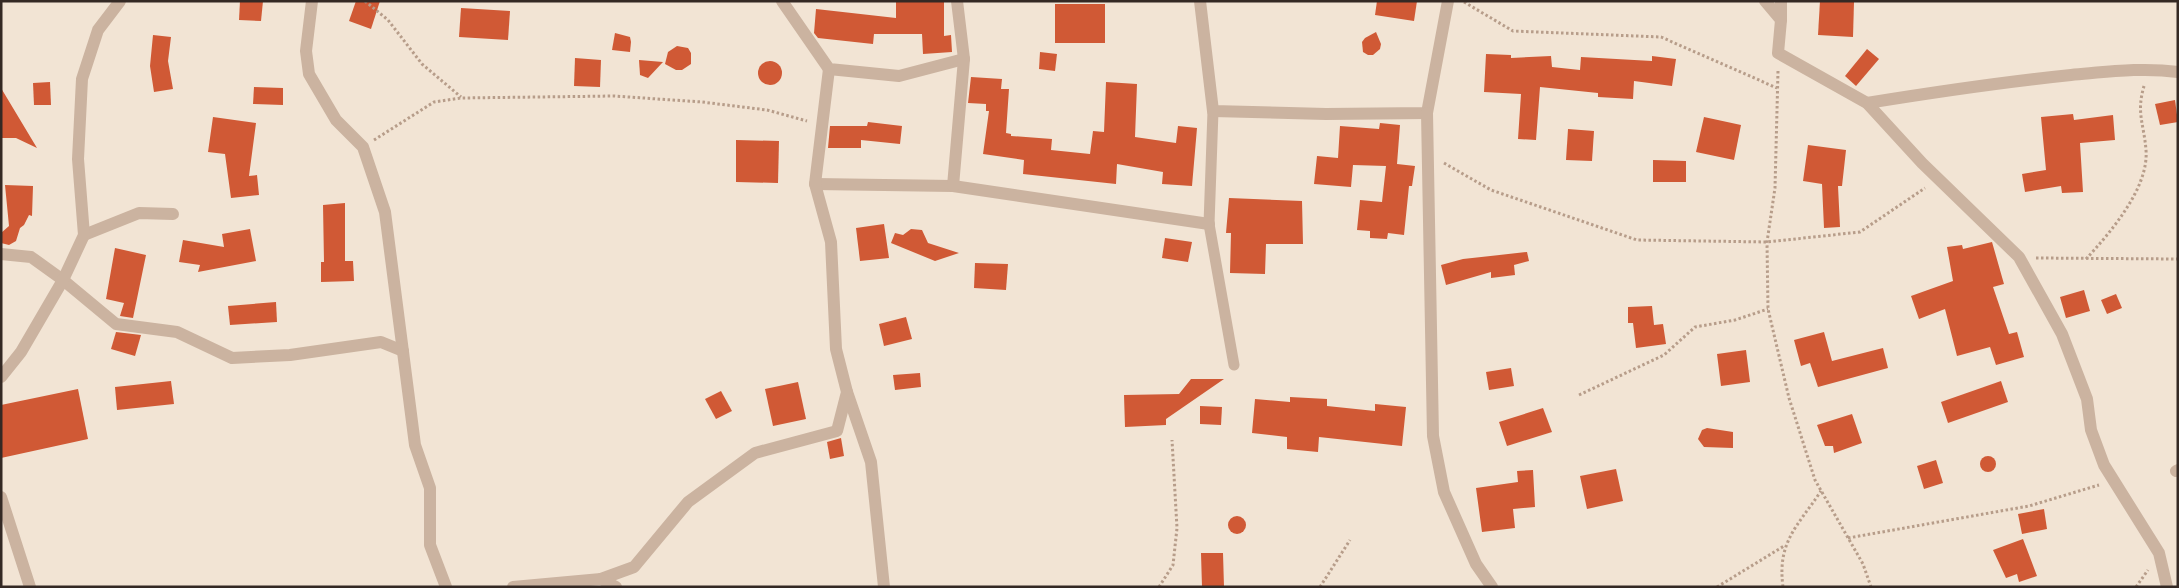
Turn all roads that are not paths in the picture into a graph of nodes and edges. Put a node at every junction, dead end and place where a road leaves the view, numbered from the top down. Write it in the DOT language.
graph roads {
  1 [pos="120,1"];
  2 [pos="312,1"];
  3 [pos="782,1"];
  4 [pos="956,1"];
  5 [pos="1200,1"];
  6 [pos="1448,1"];
  7 [pos="1765,1"];
  8 [pos="1781,1"];
  9 [pos="1781,20"];
  10 [pos="964,59"];
  11 [pos="829,69"];
  12 [pos="2178,72"];
  13 [pos="1867,103"];
  14 [pos="1213,111"];
  15 [pos="1427,113"];
  16 [pos="815,184"];
  17 [pos="953,186"];
  18 [pos="173,214"];
  19 [pos="1209,224"];
  20 [pos="84,235"];
  21 [pos="1,254"];
  22 [pos="63,280"];
  23 [pos="403,351"];
  24 [pos="1234,365"];
  25 [pos="1,377"];
  26 [pos="846,392"];
  27 [pos="1,498"];
  28 [pos="601,579"];
  29 [pos="30,587"];
  30 [pos="446,587"];
  31 [pos="513,587"];
  32 [pos="616,587"];
  33 [pos="884,587"];
  34 [pos="1492,587"];
  35 [pos="2167,587"];
  1 -- 20 [label="street"];
  2 -- 23 [label="street"];
  3 -- 11 [label="street"];
  4 -- 10 [label="street"];
  5 -- 14 [label="street"];
  6 -- 15 [label="street"];
  7 -- 9 [label="street"];
  8 -- 9 [label="street"];
  9 -- 13 [label="street"];
  10 -- 11 [label="street"];
  10 -- 17 [label="street"];
  11 -- 16 [label="street"];
  12 -- 13 [label="street"];
  13 -- 35 [label="street"];
  14 -- 15 [label="street"];
  14 -- 19 [label="lane"];
  15 -- 34 [label="street"];
  16 -- 17 [label="street"];
  16 -- 26 [label="street"];
  17 -- 19 [label="street"];
  18 -- 20 [label="street"];
  19 -- 24 [label="lane"];
  20 -- 22 [label="street"];
  21 -- 22 [label="street"];
  22 -- 23 [label="street"];
  22 -- 25 [label="street"];
  23 -- 30 [label="street"];
  26 -- 28 [label="street"];
  26 -- 33 [label="street"];
  27 -- 29 [label="street"];
  28 -- 31 [label="street"];
  28 -- 32 [label="street"];
}
